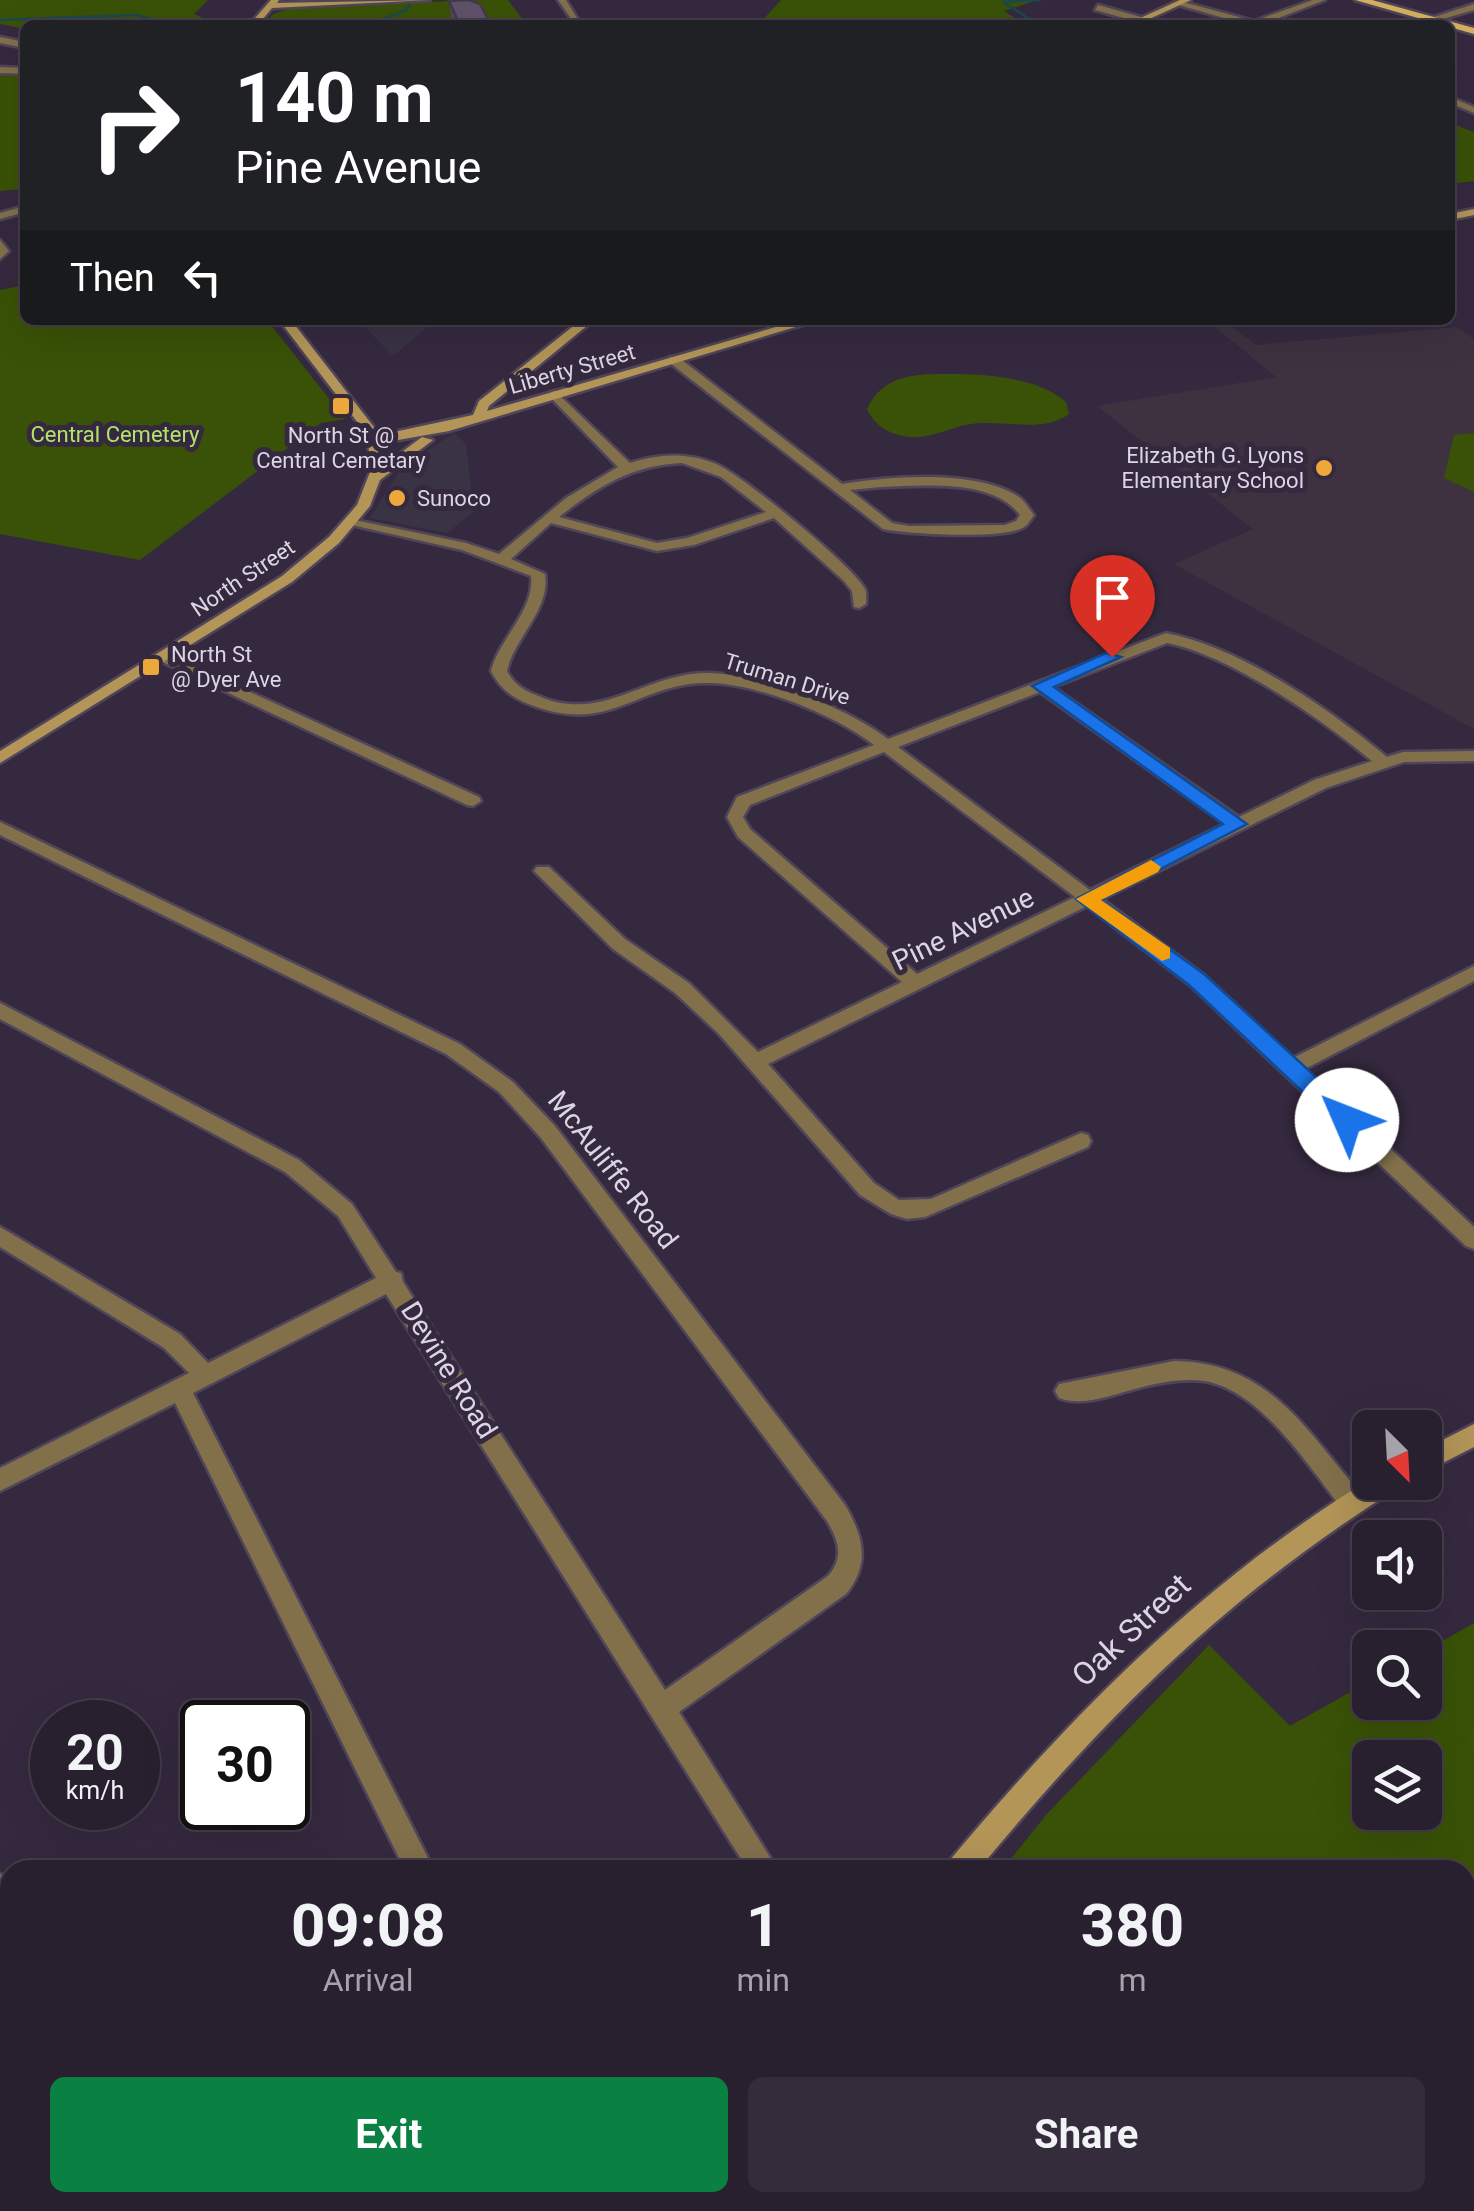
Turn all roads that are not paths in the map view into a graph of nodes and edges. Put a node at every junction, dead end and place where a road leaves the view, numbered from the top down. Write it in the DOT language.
graph roads {
  1 [pos="426,0"];
  2 [pos="1122,0"];
  3 [pos="1321,0"];
  4 [pos="1365,0"];
  5 [pos="369,1"];
  6 [pos="346,2"];
  7 [pos="1183,2"];
  8 [pos="272,3"];
  9 [pos="1474,7"];
  10 [pos="1432,19"];
  11 [pos="1141,20"];
  12 [pos="1240,20"];
  13 [pos="1264,20"];
  14 [pos="1436,20"];
  15 [pos="0,243"];
  16 [pos="0,256"];
  17 [pos="289,325"];
  18 [pos="582,325"];
  19 [pos="796,325"];
  20 [pos="674,360"];
  21 [pos="555,395"];
  22 [pos="479,417"];
  23 [pos="457,424"];
  24 [pos="427,440"];
  25 [pos="376,444"];
  26 [pos="629,470"];
  27 [pos="376,478"];
  28 [pos="839,488"];
  29 [pos="773,514"];
  30 [pos="548,518"];
  31 [pos="350,523"];
  32 [pos="504,558"];
  33 [pos="859,604"];
  34 [pos="163,657"];
  35 [pos="1040,686"];
  36 [pos="886,745"];
  37 [pos="1474,756"];
  38 [pos="0,758"];
  39 [pos="1384,762"];
  40 [pos="473,801"];
  41 [pos="1238,824"];
  42 [pos="0,828"];
  43 [pos="543,871"];
  44 [pos="1086,899"];
  45 [pos="1474,973"];
  46 [pos="915,983"];
  47 [pos="0,1010"];
  48 [pos="757,1061"];
  49 [pos="1292,1067"];
  50 [pos="1080,1142"];
  51 [pos="0,1236"];
  52 [pos="1474,1240"];
  53 [pos="393,1280"];
  54 [pos="192,1383"];
  55 [pos="1067,1391"];
  56 [pos="1474,1435"];
  57 [pos="1442,1452"];
  58 [pos="0,1480"];
  59 [pos="1358,1500"];
  60 [pos="1353,1503"];
  61 [pos="663,1708"];
  62 [pos="415,1860"];
  63 [pos="758,1860"];
  64 [pos="968,1860"];
  1 -- 5 [label="main road"];
  2 -- 11 [label="street"];
  3 -- 13 [label="street"];
  4 -- 10 [label="main road"];
  5 -- 6 [label="main road"];
  6 -- 8 [label="main road"];
  7 -- 11 [label="main road"];
  7 -- 12 [label="street"];
  9 -- 10 [label="street"];
  10 -- 14 [label="main road"];
  15 -- 16 [label="street"];
  17 -- 25 [label="main road"];
  18 -- 22 [label="main road"];
  19 -- 20 [label="main road, Liberty Street"];
  20 -- 21 [label="main road, Liberty Street"];
  20 -- 28 [label="street"];
  21 -- 22 [label="main road, Liberty Street"];
  21 -- 26 [label="street"];
  22 -- 23 [label="main road, Liberty Street"];
  23 -- 24 [label="main road, Liberty Street"];
  23 -- 25 [label="main road, Liberty Street"];
  24 -- 25 [label="main road, Liberty Street"];
  24 -- 27 [label="main road"];
  25 -- 27 [label="main road, North Street"];
  26 -- 29 [label="street"];
  26 -- 30 [label="street"];
  27 -- 31 [label="main road, North Street"];
  28 -- 28 [label="street"];
  29 -- 30 [label="street"];
  29 -- 33 [label="street"];
  30 -- 32 [label="street"];
  31 -- 32 [label="street, Truman Drive"];
  31 -- 34 [label="main road, North Street"];
  32 -- 36 [label="street, Truman Drive"];
  34 -- 38 [label="main road, North Street"];
  34 -- 40 [label="street"];
  35 -- 36 [label="street"];
  35 -- 39 [label="street"];
  35 -- 41 [label="street"];
  36 -- 44 [label="street"];
  36 -- 46 [label="street"];
  37 -- 39 [label="street, Pine Avenue"];
  39 -- 41 [label="street, Pine Avenue"];
  41 -- 44 [label="street, Pine Avenue"];
  42 -- 61 [label="street, McAuliffe Road"];
  43 -- 48 [label="street"];
  44 -- 46 [label="street, Pine Avenue"];
  44 -- 49 [label="street"];
  45 -- 49 [label="street"];
  46 -- 48 [label="street, Pine Avenue"];
  47 -- 53 [label="street, Devine Road"];
  48 -- 50 [label="street"];
  49 -- 52 [label="street"];
  51 -- 54 [label="street"];
  53 -- 54 [label="street"];
  53 -- 61 [label="street, Devine Road"];
  54 -- 58 [label="street"];
  54 -- 62 [label="street"];
  55 -- 60 [label="street"];
  56 -- 57 [label="main road"];
  59 -- 60 [label="main road, Oak Street"];
  60 -- 64 [label="main road, Oak Street"];
  61 -- 63 [label="street, Devine Road"];
}
